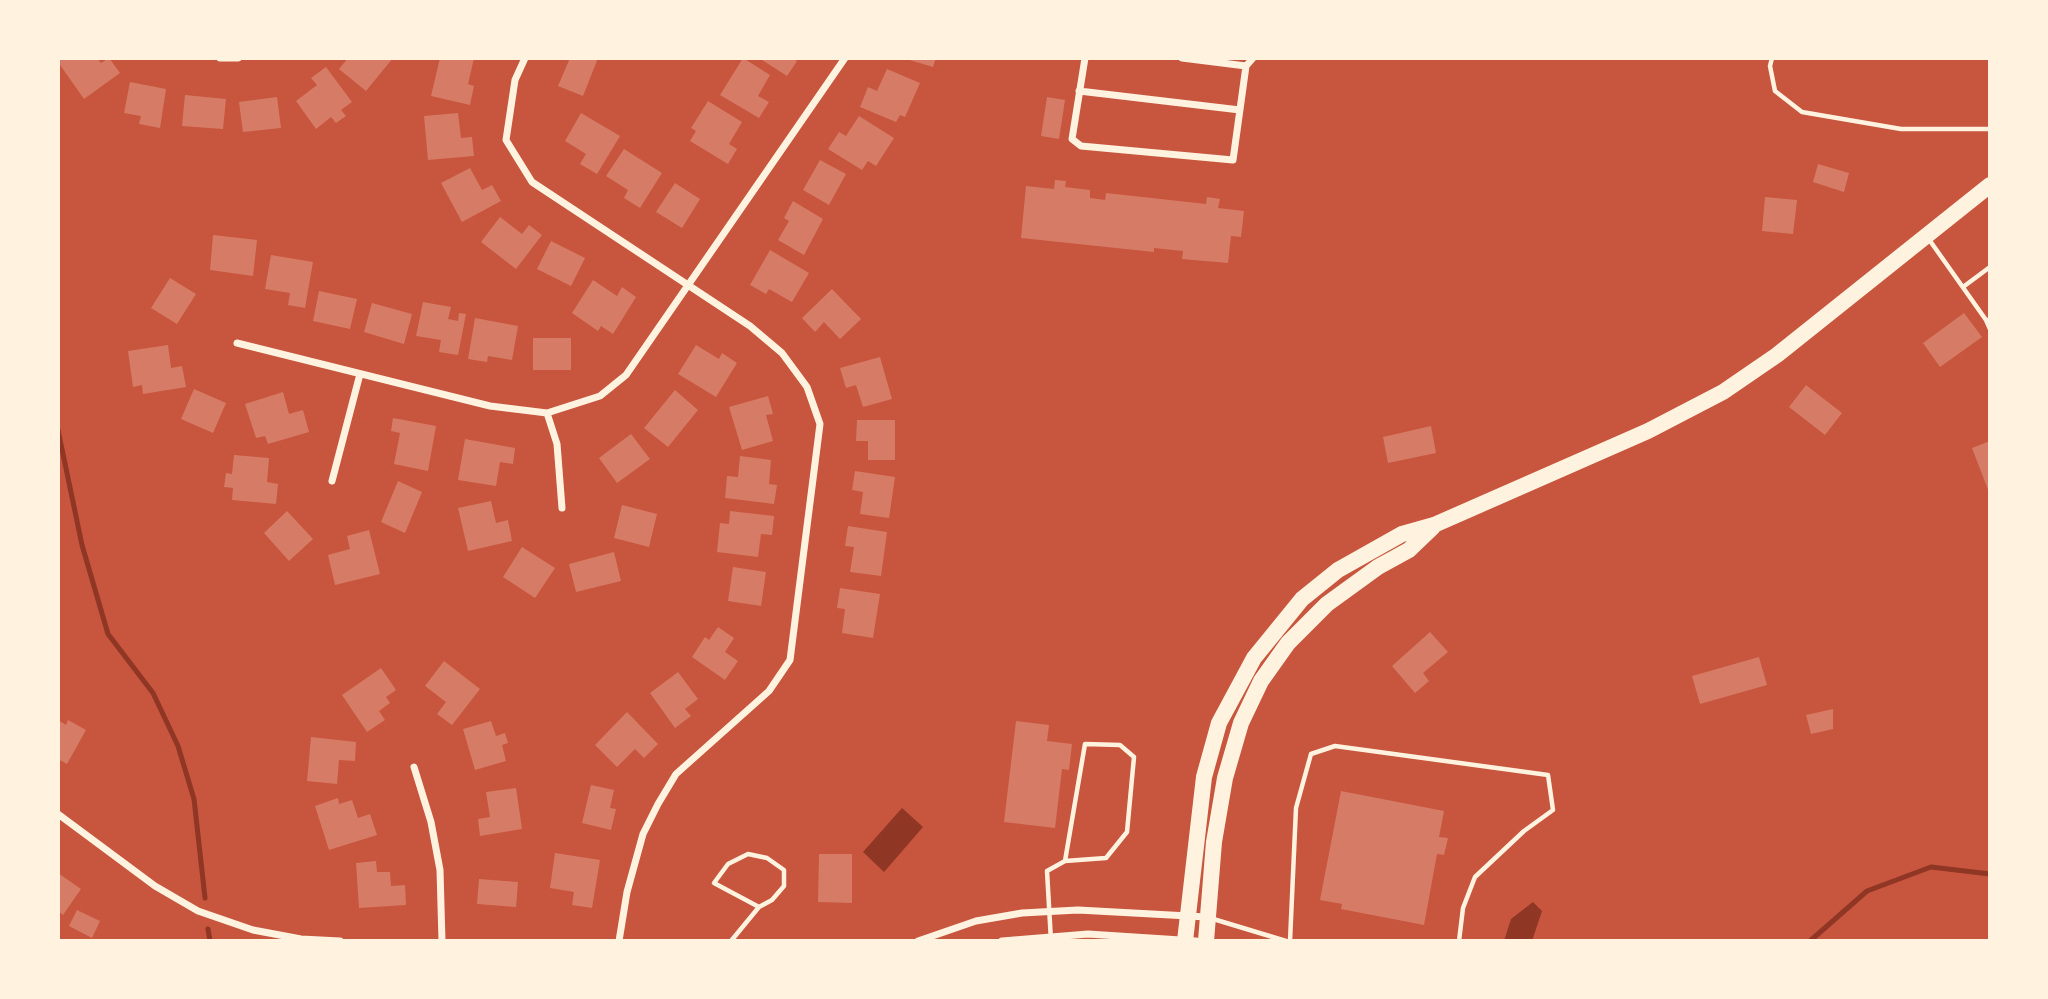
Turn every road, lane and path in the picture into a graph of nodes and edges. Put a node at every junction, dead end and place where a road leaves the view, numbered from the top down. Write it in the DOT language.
graph roads {
  1 [pos="220,58"];
  2 [pos="238,58"];
  3 [pos="525,58"];
  4 [pos="845,58"];
  5 [pos="1085,58"];
  6 [pos="1182,58"];
  7 [pos="1253,58"];
  8 [pos="1772,58"];
  9 [pos="1246,66"];
  10 [pos="1079,91"];
  11 [pos="1240,110"];
  12 [pos="1990,129"];
  13 [pos="1990,185"];
  14 [pos="1927,237"];
  15 [pos="1990,267"];
  16 [pos="690,287"];
  17 [pos="1964,287"];
  18 [pos="1988,320"];
  19 [pos="1990,329"];
  20 [pos="237,343"];
  21 [pos="360,373"];
  22 [pos="547,413"];
  23 [pos="332,481"];
  24 [pos="562,508"];
  25 [pos="1434,525"];
  26 [pos="414,767"];
  27 [pos="58,814"];
  28 [pos="1065,861"];
  29 [pos="759,907"];
  30 [pos="1049,911"];
  31 [pos="1186,916"];
  32 [pos="1208,917"];
  33 [pos="1051,938"];
  34 [pos="340,941"];
  35 [pos="442,941"];
  36 [pos="619,941"];
  37 [pos="731,941"];
  38 [pos="918,941"];
  39 [pos="1002,941"];
  40 [pos="1188,941"];
  41 [pos="1206,941"];
  42 [pos="1288,941"];
  43 [pos="1459,941"];
  1 -- 2 [label="street"];
  3 -- 16 [label="street"];
  4 -- 16 [label="street"];
  5 -- 10 [label="street"];
  6 -- 9 [label="street"];
  7 -- 9 [label="street"];
  8 -- 12 [label="lane"];
  9 -- 11 [label="street"];
  10 -- 11 [label="street"];
  10 -- 11 [label="street"];
  13 -- 14 [label="main road"];
  14 -- 17 [label="lane"];
  14 -- 25 [label="main road"];
  15 -- 17 [label="lane"];
  16 -- 22 [label="street"];
  16 -- 36 [label="street"];
  17 -- 18 [label="lane"];
  18 -- 19 [label="lane"];
  20 -- 21 [label="street"];
  21 -- 22 [label="street"];
  21 -- 23 [label="street"];
  22 -- 24 [label="street"];
  25 -- 31 [label="main road"];
  25 -- 32 [label="main road"];
  26 -- 35 [label="street"];
  27 -- 34 [label="street"];
  28 -- 28 [label="lane"];
  28 -- 30 [label="lane"];
  29 -- 29 [label="lane"];
  29 -- 37 [label="lane"];
  30 -- 31 [label="street"];
  30 -- 33 [label="lane"];
  30 -- 38 [label="street"];
  31 -- 32 [label="street"];
  31 -- 40 [label="main road"];
  32 -- 41 [label="main road"];
  32 -- 42 [label="lane"];
  33 -- 39 [label="street"];
  33 -- 40 [label="street"];
  42 -- 43 [label="lane"];
}
